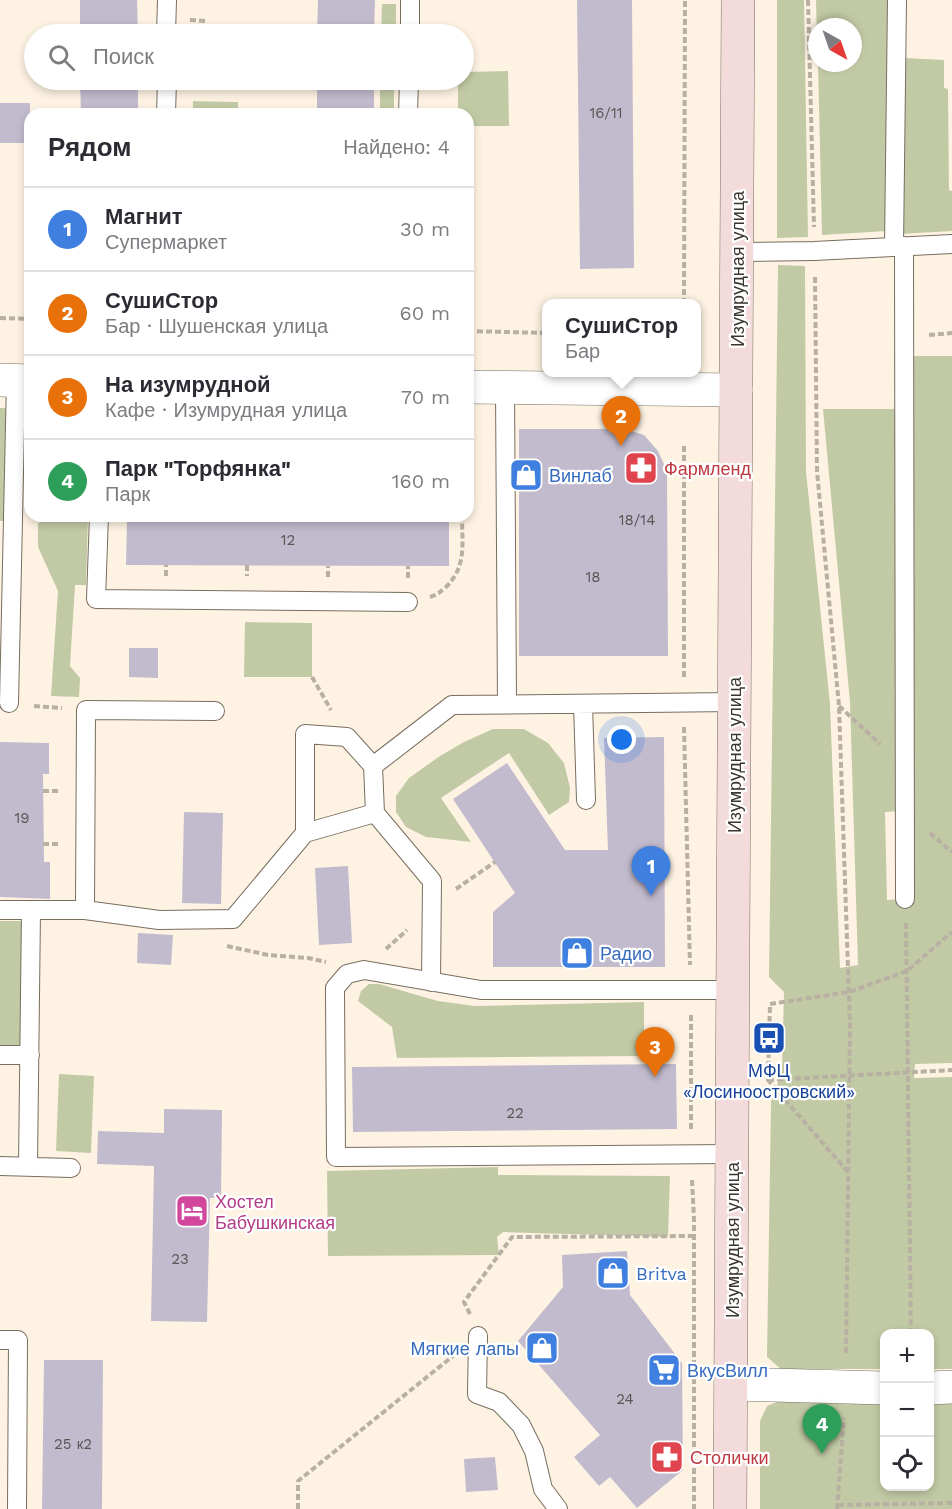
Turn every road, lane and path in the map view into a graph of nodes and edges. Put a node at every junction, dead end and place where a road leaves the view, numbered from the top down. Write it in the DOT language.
graph roads {
  1 [pos="167,0"];
  2 [pos="410,0"];
  3 [pos="685,0"];
  4 [pos="738,0"];
  5 [pos="808,0"];
  6 [pos="897,0"];
  7 [pos="166,24"];
  8 [pos="410,24"];
  9 [pos="167,90"];
  10 [pos="409,90"];
  11 [pos="166,108"];
  12 [pos="408,108"];
  13 [pos="952,244"];
  14 [pos="899,246"];
  15 [pos="814,251"];
  16 [pos="738,252"];
  17 [pos="684,299"];
  18 [pos="0,318"];
  19 [pos="24,319"];
  20 [pos="474,331"];
  21 [pos="542,333"];
  22 [pos="15,381"];
  23 [pos="474,387"];
  24 [pos="505,387"];
  25 [pos="736,390"];
  26 [pos="99,522"];
  27 [pos="462,522"];
  28 [pos="408,602"];
  29 [pos="312,677"];
  30 [pos="734,702"];
  31 [pos="9,703"];
  32 [pos="584,704"];
  33 [pos="507,705"];
  34 [pos="839,706"];
  35 [pos="86,710"];
  36 [pos="215,711"];
  37 [pos="347,737"];
  38 [pos="374,766"];
  39 [pos="905,767"];
  40 [pos="586,800"];
  41 [pos="375,813"];
  42 [pos="304,833"];
  43 [pos="495,862"];
  44 [pos="905,899"];
  45 [pos="432,906"];
  46 [pos="0,910"];
  47 [pos="31,910"];
  48 [pos="85,910"];
  49 [pos="180,920"];
  50 [pos="952,932"];
  51 [pos="907,971"];
  52 [pos="355,972"];
  53 [pos="432,982"];
  54 [pos="732,990"];
  55 [pos="849,992"];
  56 [pos="0,1055"];
  57 [pos="30,1055"];
  58 [pos="952,1070"];
  59 [pos="908,1071"];
  60 [pos="849,1076"];
  61 [pos="768,1080"];
  62 [pos="732,1082"];
  63 [pos="692,1083"];
  64 [pos="731,1154"];
  65 [pos="0,1166"];
  66 [pos="28,1166"];
  67 [pos="71,1168"];
  68 [pos="848,1172"];
  69 [pos="694,1236"];
  70 [pos="910,1329"];
  71 [pos="478,1336"];
  72 [pos="0,1340"];
  73 [pos="732,1384"];
  74 [pos="952,1387"];
  75 [pos="846,1388"];
  76 [pos="880,1388"];
  77 [pos="934,1388"];
  78 [pos="952,1503"];
  79 [pos="838,1508"];
  80 [pos="17,1509"];
  81 [pos="298,1509"];
  82 [pos="558,1509"];
  83 [pos="730,1509"];
  1 -- 7 [label="lane"];
  2 -- 8 [label="lane"];
  3 -- 17 [label="path"];
  4 -- 16 [label="street, Изумрудная улица"];
  5 -- 15 [label="path"];
  6 -- 14 [label="lane"];
  9 -- 11 [label="lane"];
  10 -- 12 [label="lane"];
  13 -- 14 [label="lane"];
  14 -- 15 [label="lane"];
  14 -- 39 [label="lane"];
  15 -- 16 [label="lane"];
  15 -- 34 [label="path"];
  16 -- 25 [label="street, Изумрудная улица"];
  18 -- 19 [label="path"];
  20 -- 21 [label="path"];
  22 -- 31 [label="lane"];
  23 -- 24 [label="street"];
  24 -- 25 [label="street"];
  24 -- 33 [label="lane"];
  25 -- 30 [label="street, Изумрудная улица"];
  26 -- 28 [label="lane"];
  27 -- 28 [label="path"];
  29 -- 37 [label="path"];
  30 -- 32 [label="lane"];
  30 -- 54 [label="street, Изумрудная улица"];
  31 -- 35 [label="path"];
  32 -- 33 [label="lane"];
  32 -- 40 [label="lane"];
  33 -- 38 [label="lane"];
  34 -- 39 [label="path"];
  34 -- 55 [label="path"];
  35 -- 36 [label="lane"];
  35 -- 48 [label="lane"];
  37 -- 38 [label="lane"];
  37 -- 42 [label="lane"];
  38 -- 41 [label="lane"];
  39 -- 44 [label="lane"];
  41 -- 42 [label="lane"];
  41 -- 45 [label="lane"];
  42 -- 49 [label="lane"];
  43 -- 45 [label="path"];
  44 -- 51 [label="path"];
  45 -- 52 [label="path"];
  45 -- 53 [label="lane"];
  46 -- 47 [label="lane"];
  47 -- 48 [label="lane"];
  47 -- 57 [label="lane"];
  48 -- 49 [label="lane"];
  49 -- 52 [label="path"];
  50 -- 51 [label="path"];
  51 -- 55 [label="path"];
  51 -- 59 [label="path"];
  52 -- 53 [label="lane"];
  52 -- 64 [label="lane"];
  53 -- 54 [label="lane"];
  54 -- 62 [label="street, Изумрудная улица"];
  55 -- 60 [label="path"];
  55 -- 61 [label="path"];
  56 -- 57 [label="lane"];
  57 -- 66 [label="lane"];
  58 -- 59 [label="path"];
  59 -- 60 [label="path"];
  59 -- 70 [label="path"];
  60 -- 61 [label="path"];
  60 -- 68 [label="path"];
  61 -- 62 [label="path"];
  61 -- 68 [label="path"];
  62 -- 63 [label="path"];
  62 -- 64 [label="street, Изумрудная улица"];
  64 -- 73 [label="street, Изумрудная улица"];
  65 -- 66 [label="lane"];
  66 -- 67 [label="lane"];
  68 -- 75 [label="path"];
  69 -- 71 [label="path"];
  71 -- 81 [label="path"];
  71 -- 82 [label="lane"];
  72 -- 80 [label="lane"];
  73 -- 75 [label="street"];
  73 -- 83 [label="street, Изумрудная улица"];
  74 -- 77 [label="street"];
  75 -- 76 [label="street"];
  75 -- 79 [label="path"];
  78 -- 79 [label="path"];
}
